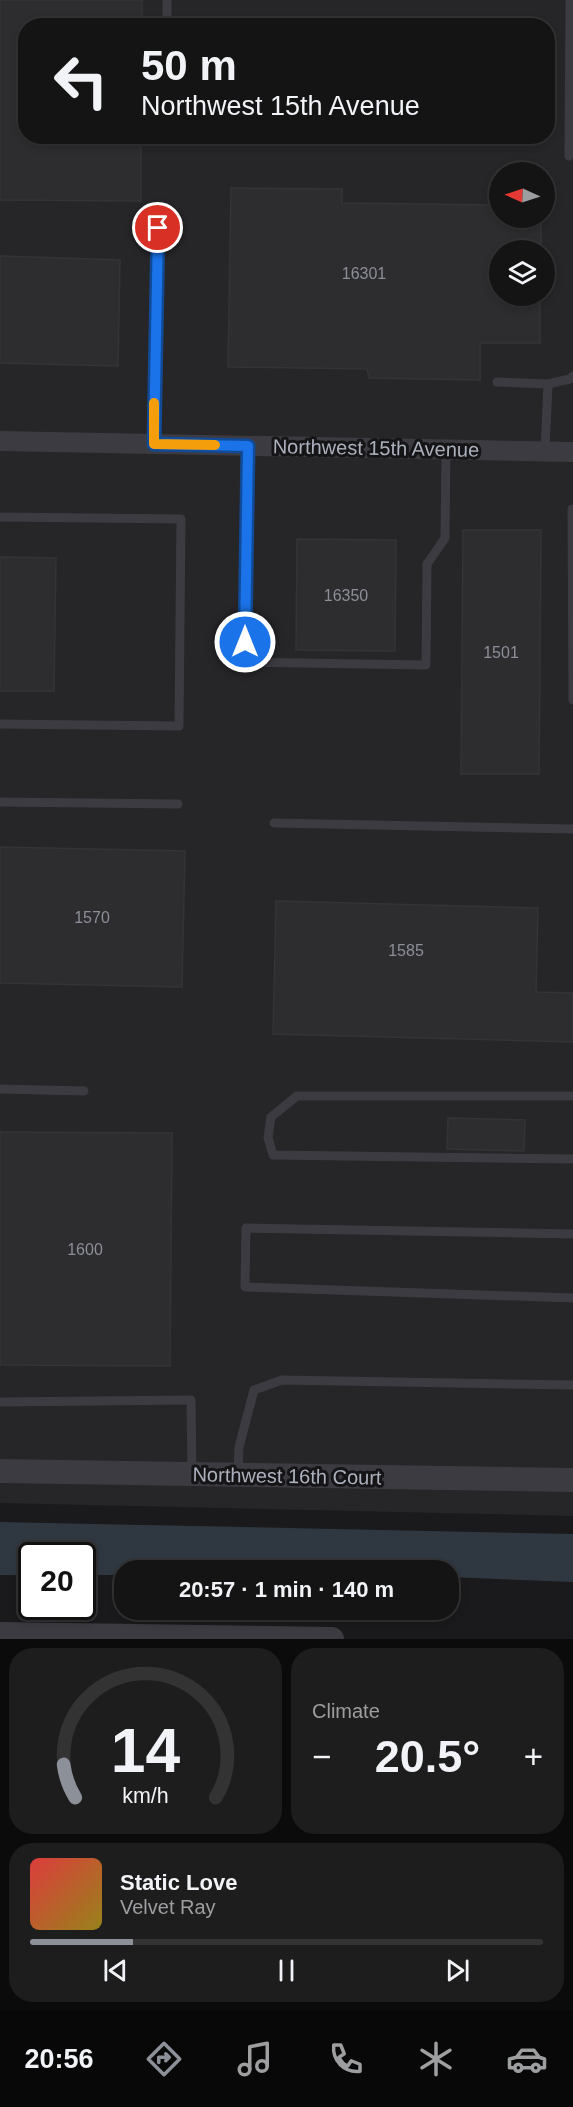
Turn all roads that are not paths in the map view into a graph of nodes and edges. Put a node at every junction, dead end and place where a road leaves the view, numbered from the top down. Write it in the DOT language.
graph roads {
  1 [pos="167,0"];
  2 [pos="570,0"];
  3 [pos="167,18"];
  4 [pos="569,156"];
  5 [pos="158,228"];
  6 [pos="573,376"];
  7 [pos="496,382"];
  8 [pos="548,384"];
  9 [pos="0,441"];
  10 [pos="154,444"];
  11 [pos="248,446"];
  12 [pos="446,450"];
  13 [pos="545,451"];
  14 [pos="573,452"];
  15 [pos="572,509"];
  16 [pos="0,516"];
  17 [pos="573,683"];
  18 [pos="573,700"];
  19 [pos="0,724"];
  20 [pos="0,802"];
  21 [pos="178,804"];
  22 [pos="274,823"];
  23 [pos="573,829"];
  24 [pos="0,1089"];
  25 [pos="84,1091"];
  26 [pos="573,1096"];
  27 [pos="573,1159"];
  28 [pos="573,1234"];
  29 [pos="573,1298"];
  30 [pos="573,1385"];
  31 [pos="0,1402"];
  32 [pos="0,1471"];
  33 [pos="192,1474"];
  34 [pos="237,1475"];
  35 [pos="573,1480"];
  36 [pos="0,1634"];
  37 [pos="46,1637"];
  38 [pos="332,1639"];
  1 -- 3 [label="lane"];
  2 -- 4 [label="lane"];
  5 -- 10 [label="lane"];
  6 -- 8 [label="lane"];
  7 -- 8 [label="lane"];
  8 -- 13 [label="lane"];
  9 -- 10 [label="street, Northwest 15th Avenue"];
  10 -- 11 [label="street, Northwest 15th Avenue"];
  11 -- 12 [label="street, Northwest 15th Avenue"];
  11 -- 12 [label="lane"];
  12 -- 13 [label="street, Northwest 15th Avenue"];
  13 -- 14 [label="street, Northwest 15th Avenue"];
  15 -- 17 [label="lane"];
  16 -- 19 [label="lane"];
  17 -- 18 [label="lane"];
  20 -- 21 [label="lane"];
  22 -- 23 [label="lane"];
  24 -- 25 [label="lane"];
  26 -- 27 [label="lane"];
  28 -- 29 [label="lane"];
  30 -- 34 [label="lane"];
  31 -- 33 [label="lane"];
  32 -- 33 [label="street, Northwest 16th Court"];
  33 -- 34 [label="street, Northwest 16th Court"];
  34 -- 35 [label="street, Northwest 16th Court"];
  36 -- 37 [label="street"];
  37 -- 38 [label="street"];
}
